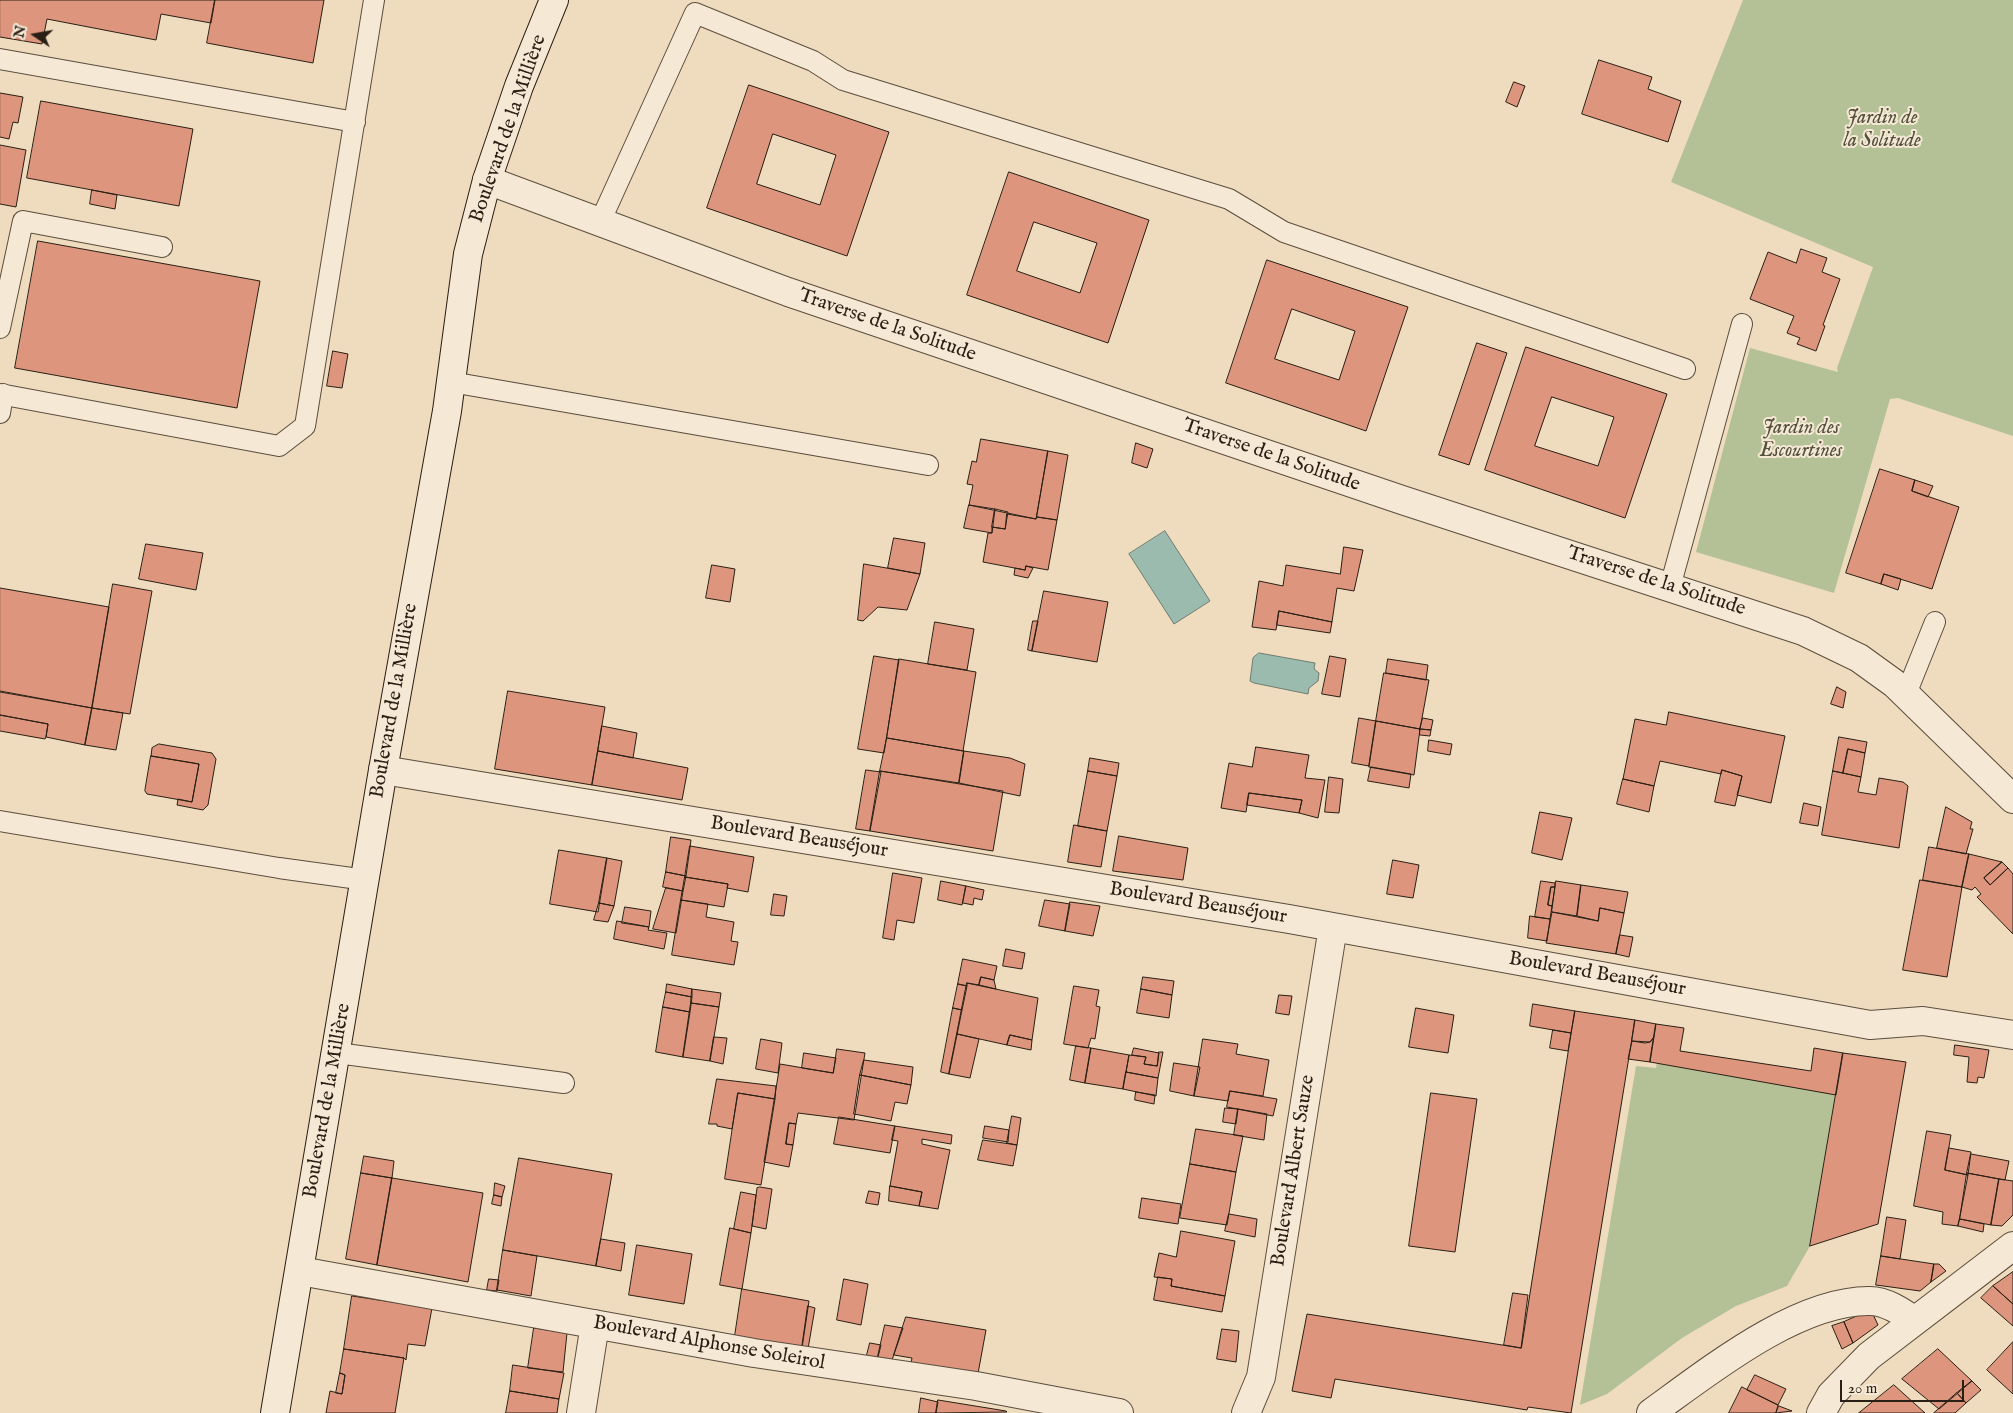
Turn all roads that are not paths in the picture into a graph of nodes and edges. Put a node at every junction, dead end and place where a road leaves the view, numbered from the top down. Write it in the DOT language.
graph roads {
  1 [pos="374,0"];
  2 [pos="554,0"];
  3 [pos="0,59"];
  4 [pos="354,122"];
  5 [pos="487,180"];
  6 [pos="600,222"];
  7 [pos="162,248"];
  8 [pos="1742,324"];
  9 [pos="0,328"];
  10 [pos="1686,369"];
  11 [pos="451,382"];
  12 [pos="1,400"];
  13 [pos="928,466"];
  14 [pos="1670,587"];
  15 [pos="1935,622"];
  16 [pos="1906,694"];
  17 [pos="383,770"];
  18 [pos="2013,799"];
  19 [pos="0,821"];
  20 [pos="366,880"];
  21 [pos="1333,927"];
  22 [pos="2013,1035"];
  23 [pos="337,1053"];
  24 [pos="564,1083"];
  25 [pos="2013,1246"];
  26 [pos="300,1270"];
  27 [pos="1915,1321"];
  28 [pos="595,1324"];
  29 [pos="275,1413"];
  30 [pos="581,1413"];
  31 [pos="1118,1413"];
  32 [pos="1246,1413"];
  33 [pos="1651,1413"];
  34 [pos="1821,1413"];
  1 -- 4 [label="lane"];
  2 -- 5 [label="street, Boulevard de la Millière"];
  3 -- 4 [label="lane"];
  4 -- 12 [label="lane"];
  5 -- 6 [label="street, Traverse de la Solitude"];
  5 -- 11 [label="street, Boulevard de la Millière"];
  6 -- 10 [label="lane"];
  6 -- 14 [label="street, Traverse de la Solitude"];
  7 -- 9 [label="lane"];
  8 -- 14 [label="lane"];
  11 -- 13 [label="lane"];
  11 -- 17 [label="street, Boulevard de la Millière"];
  14 -- 16 [label="street, Traverse de la Solitude"];
  15 -- 16 [label="lane"];
  16 -- 18 [label="street, Traverse de la Solitude"];
  17 -- 20 [label="street, Boulevard de la Millière"];
  17 -- 21 [label="street, Boulevard Beauséjour"];
  19 -- 20 [label="lane"];
  20 -- 23 [label="street, Boulevard de la Millière"];
  21 -- 22 [label="street, Boulevard Beauséjour"];
  21 -- 32 [label="street, Boulevard Albert Sauze"];
  23 -- 24 [label="lane"];
  23 -- 26 [label="street, Boulevard de la Millière"];
  25 -- 27 [label="street"];
  26 -- 28 [label="street, Boulevard Alphonse Soleirol"];
  26 -- 29 [label="street, Boulevard de la Millière"];
  27 -- 33 [label="street"];
  27 -- 34 [label="street"];
  28 -- 30 [label="street"];
  28 -- 31 [label="street, Boulevard Alphonse Soleirol"];
}
